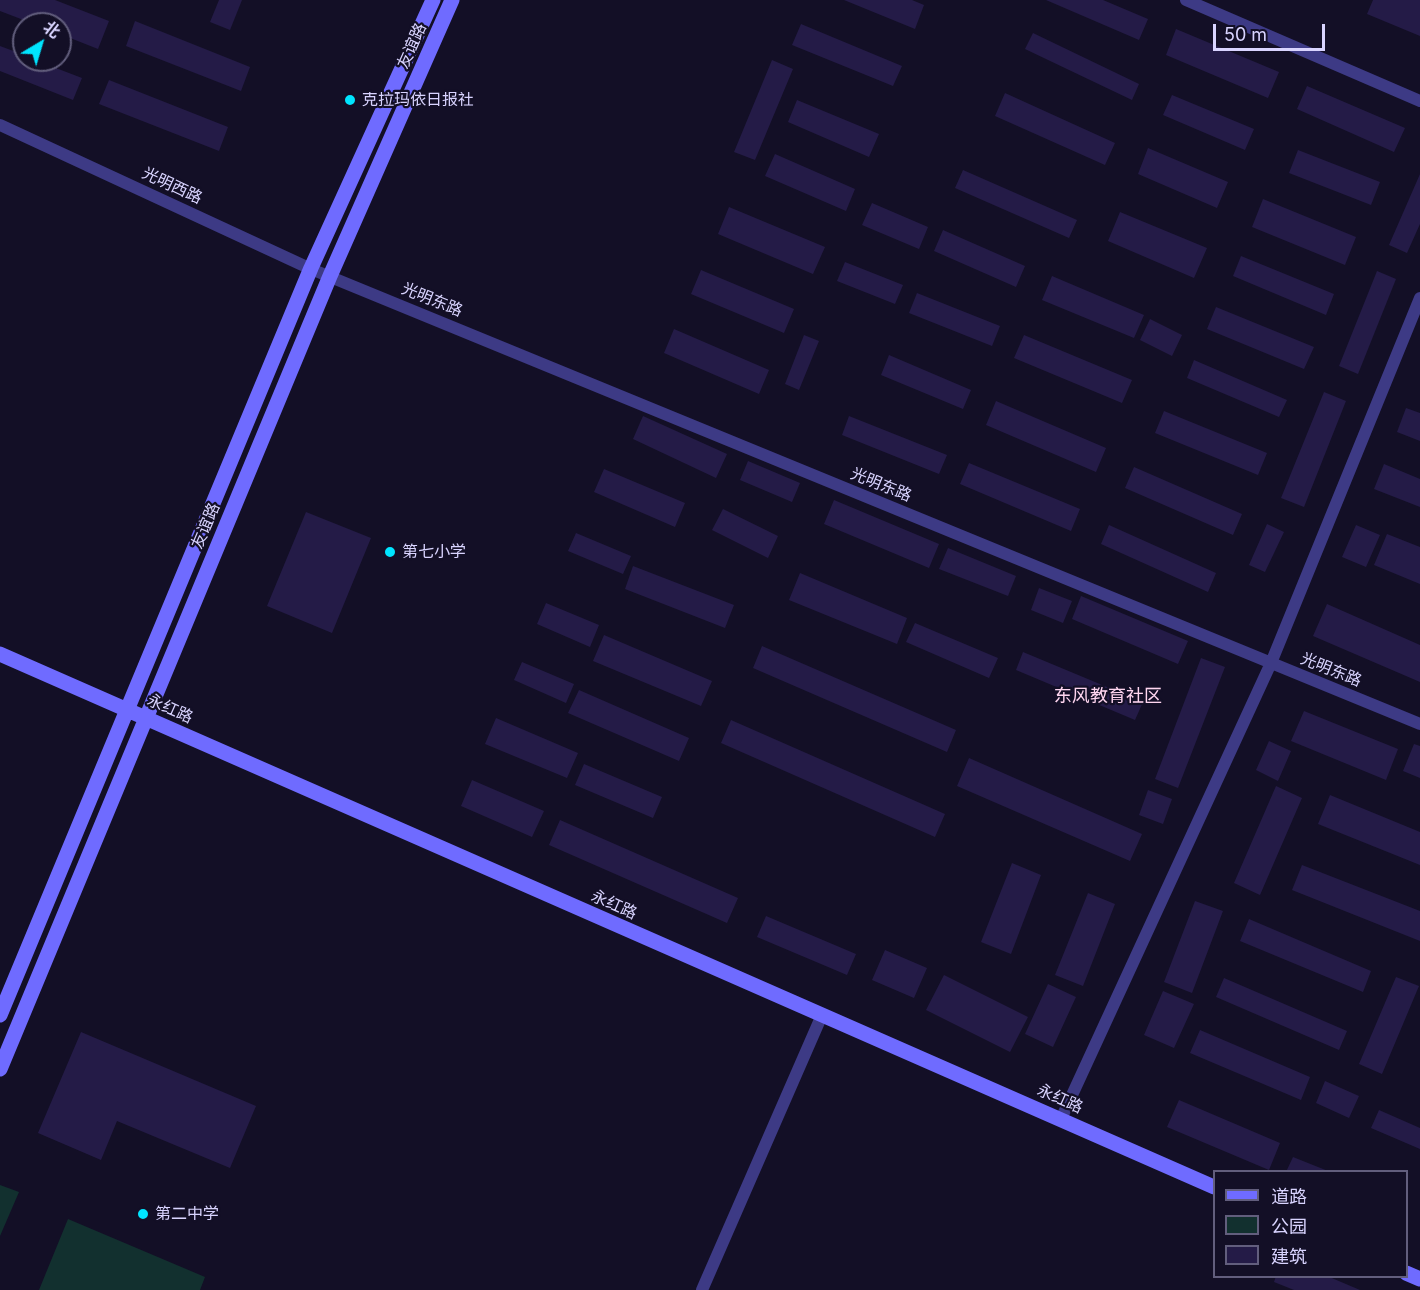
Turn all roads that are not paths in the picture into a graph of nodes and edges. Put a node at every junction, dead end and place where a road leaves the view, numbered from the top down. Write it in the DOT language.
graph roads {
  1 [pos="433,0"];
  2 [pos="452,0"];
  3 [pos="1186,0"];
  4 [pos="1420,101"];
  5 [pos="0,125"];
  6 [pos="311,269"];
  7 [pos="330,276"];
  8 [pos="1420,298"];
  9 [pos="0,654"];
  10 [pos="1271,663"];
  11 [pos="126,710"];
  12 [pos="145,718"];
  13 [pos="1420,724"];
  14 [pos="0,1015"];
  15 [pos="822,1015"];
  16 [pos="0,1069"];
  17 [pos="1062,1119"];
  18 [pos="1213,1186"];
  19 [pos="702,1290"];
  1 -- 6 [label="main road, 友谊路"];
  2 -- 7 [label="main road, 友谊路"];
  3 -- 4 [label="street"];
  5 -- 6 [label="street, 光明西路"];
  6 -- 7 [label="street, 光明西路"];
  6 -- 11 [label="main road, 友谊路"];
  7 -- 10 [label="street, 光明东路"];
  7 -- 12 [label="main road, 友谊路"];
  8 -- 10 [label="street"];
  9 -- 11 [label="main road, 永红路"];
  10 -- 13 [label="street, 光明东路"];
  10 -- 17 [label="street"];
  11 -- 12 [label="main road, 永红路"];
  11 -- 14 [label="main road, 友谊路"];
  12 -- 15 [label="main road, 永红路"];
  12 -- 16 [label="main road, 友谊路"];
  15 -- 17 [label="main road, 永红路"];
  15 -- 19 [label="street"];
  17 -- 18 [label="main road, 永红路"];
}
